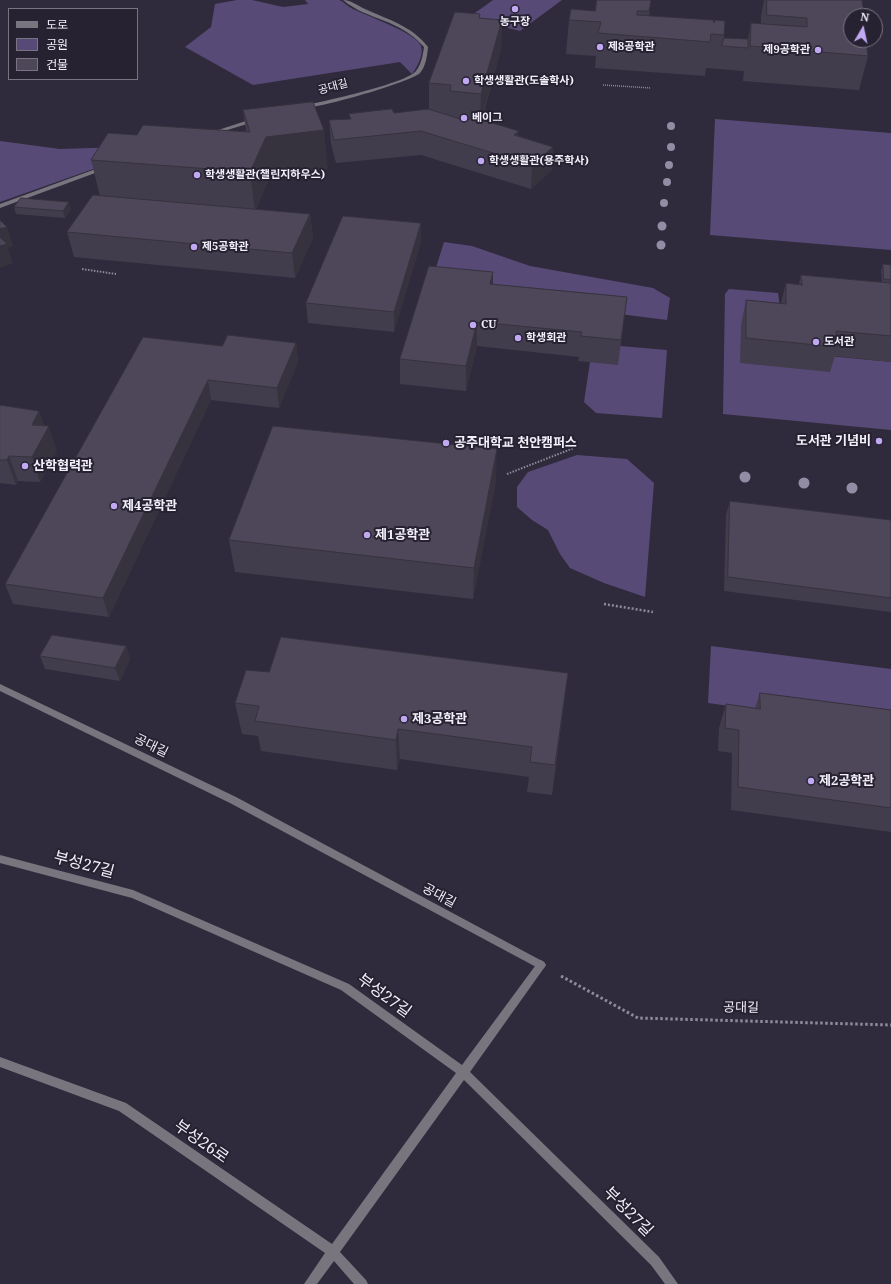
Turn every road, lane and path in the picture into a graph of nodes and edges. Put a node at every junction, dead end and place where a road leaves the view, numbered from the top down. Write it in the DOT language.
graph roads {
  1 [pos="345,0"];
  2 [pos="603,85"];
  3 [pos="651,88"];
  4 [pos="300,108"];
  5 [pos="263,118"];
  6 [pos="204,135"];
  7 [pos="109,166"];
  8 [pos="0,206"];
  9 [pos="82,269"];
  10 [pos="116,274"];
  11 [pos="574,448"];
  12 [pos="507,474"];
  13 [pos="604,604"];
  14 [pos="653,612"];
  15 [pos="0,687"];
  16 [pos="0,859"];
  17 [pos="541,965"];
  18 [pos="891,1025"];
  19 [pos="0,1062"];
  20 [pos="463,1072"];
  21 [pos="332,1252"];
  22 [pos="310,1284"];
  23 [pos="362,1284"];
  24 [pos="672,1284"];
  1 -- 4 [label="street, 공대길"];
  2 -- 3 [label="path"];
  5 -- 6 [label="street"];
  7 -- 8 [label="street"];
  9 -- 10 [label="path"];
  11 -- 12 [label="path"];
  13 -- 14 [label="path"];
  15 -- 17 [label="street, 공대길"];
  16 -- 20 [label="street, 부성27길"];
  17 -- 18 [label="path, 공대길"];
  17 -- 20 [label="street"];
  19 -- 21 [label="street, 부성26로"];
  20 -- 21 [label="street"];
  20 -- 24 [label="street, 부성27길"];
  21 -- 22 [label="street"];
  21 -- 23 [label="street, 부성26로"];
}
